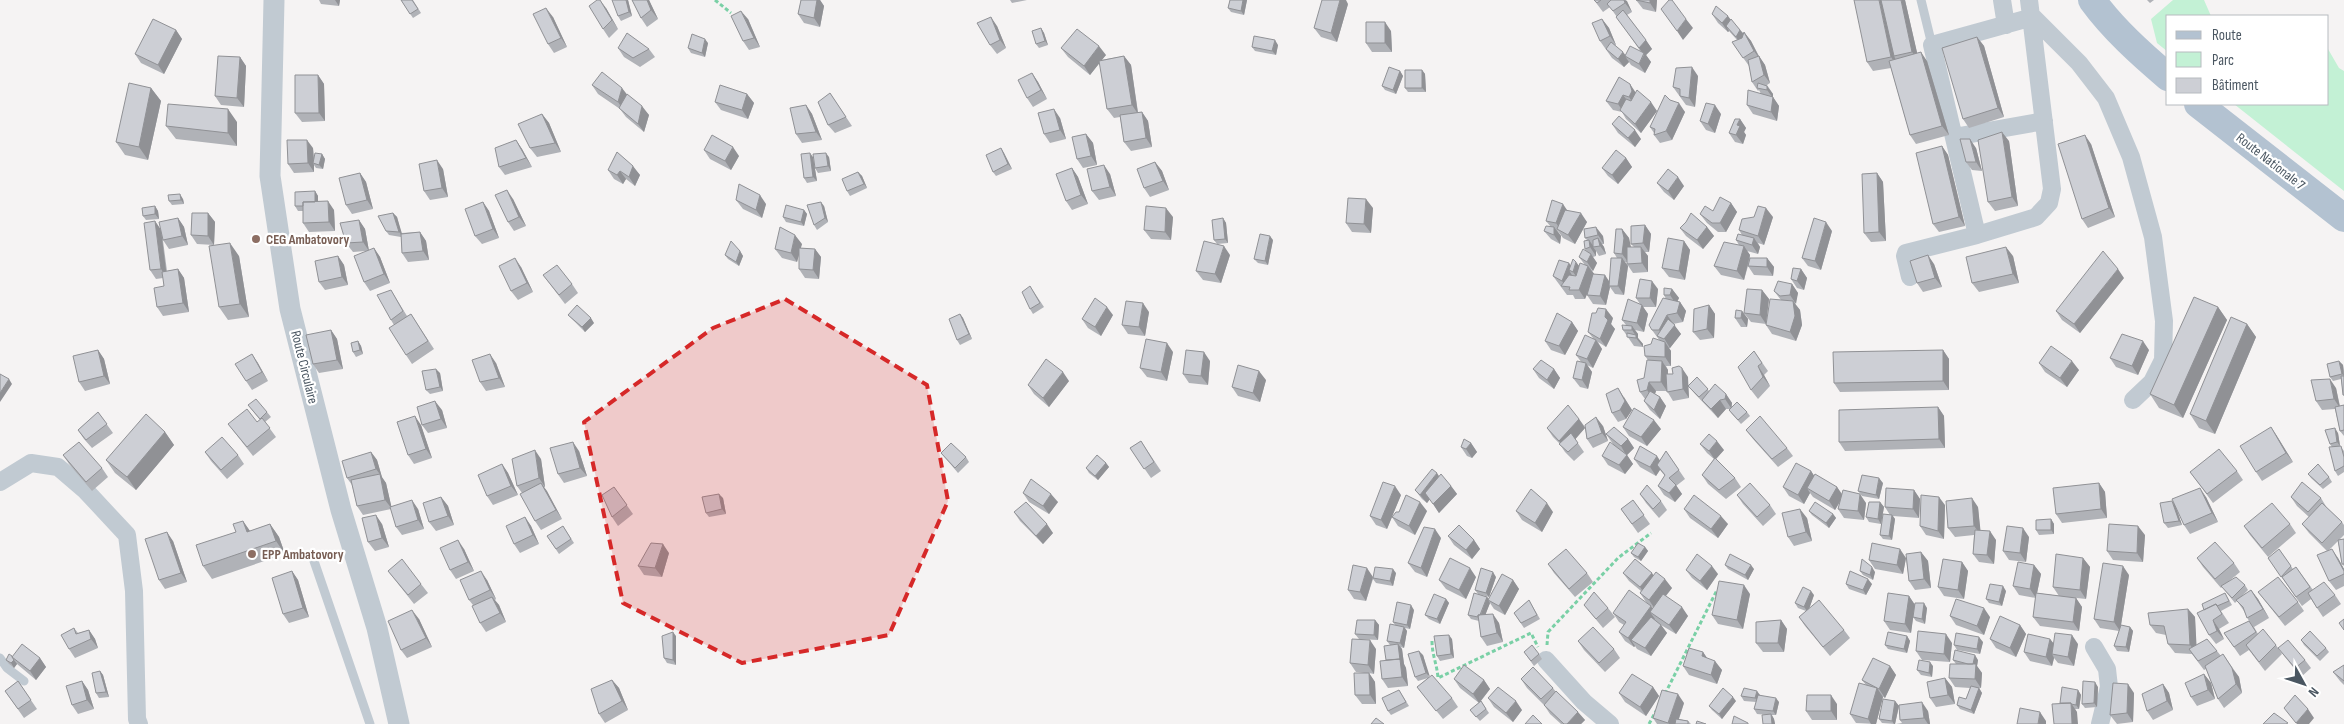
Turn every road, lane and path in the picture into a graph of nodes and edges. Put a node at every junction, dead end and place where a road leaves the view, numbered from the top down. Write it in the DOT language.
graph roads {
  1 [pos="274,0"];
  2 [pos="715,0"];
  3 [pos="1921,0"];
  4 [pos="2002,0"];
  5 [pos="2092,0"];
  6 [pos="2031,9"];
  7 [pos="731,12"];
  8 [pos="2006,24"];
  9 [pos="1932,45"];
  10 [pos="2166,76"];
  11 [pos="2199,105"];
  12 [pos="2044,122"];
  13 [pos="1954,137"];
  14 [pos="2344,218"];
  15 [pos="1977,235"];
  16 [pos="1910,277"];
  17 [pos="2133,400"];
  18 [pos="0,482"];
  19 [pos="1651,533"];
  20 [pos="314,561"];
  21 [pos="1718,590"];
  22 [pos="1432,642"];
  23 [pos="2094,647"];
  24 [pos="0,658"];
  25 [pos="1546,660"];
  26 [pos="24,681"];
  27 [pos="1662,699"];
  28 [pos="1658,707"];
  29 [pos="139,724"];
  30 [pos="370,724"];
  31 [pos="399,724"];
  32 [pos="1610,724"];
  33 [pos="1649,724"];
  34 [pos="2100,724"];
  1 -- 31 [label="street, Route Circulaire"];
  2 -- 7 [label="path"];
  3 -- 9 [label="lane"];
  4 -- 8 [label="street"];
  5 -- 10 [label="main road"];
  6 -- 8 [label="street"];
  6 -- 12 [label="street"];
  6 -- 17 [label="street"];
  8 -- 9 [label="street"];
  9 -- 13 [label="street"];
  11 -- 14 [label="main road, Route Nationale 7"];
  12 -- 13 [label="street"];
  12 -- 15 [label="street"];
  13 -- 15 [label="street"];
  15 -- 16 [label="street"];
  18 -- 29 [label="street"];
  19 -- 25 [label="path"];
  20 -- 30 [label="lane"];
  21 -- 27 [label="path"];
  22 -- 25 [label="path"];
  23 -- 34 [label="street"];
  24 -- 26 [label="lane"];
  25 -- 32 [label="street"];
  28 -- 33 [label="path"];
}
